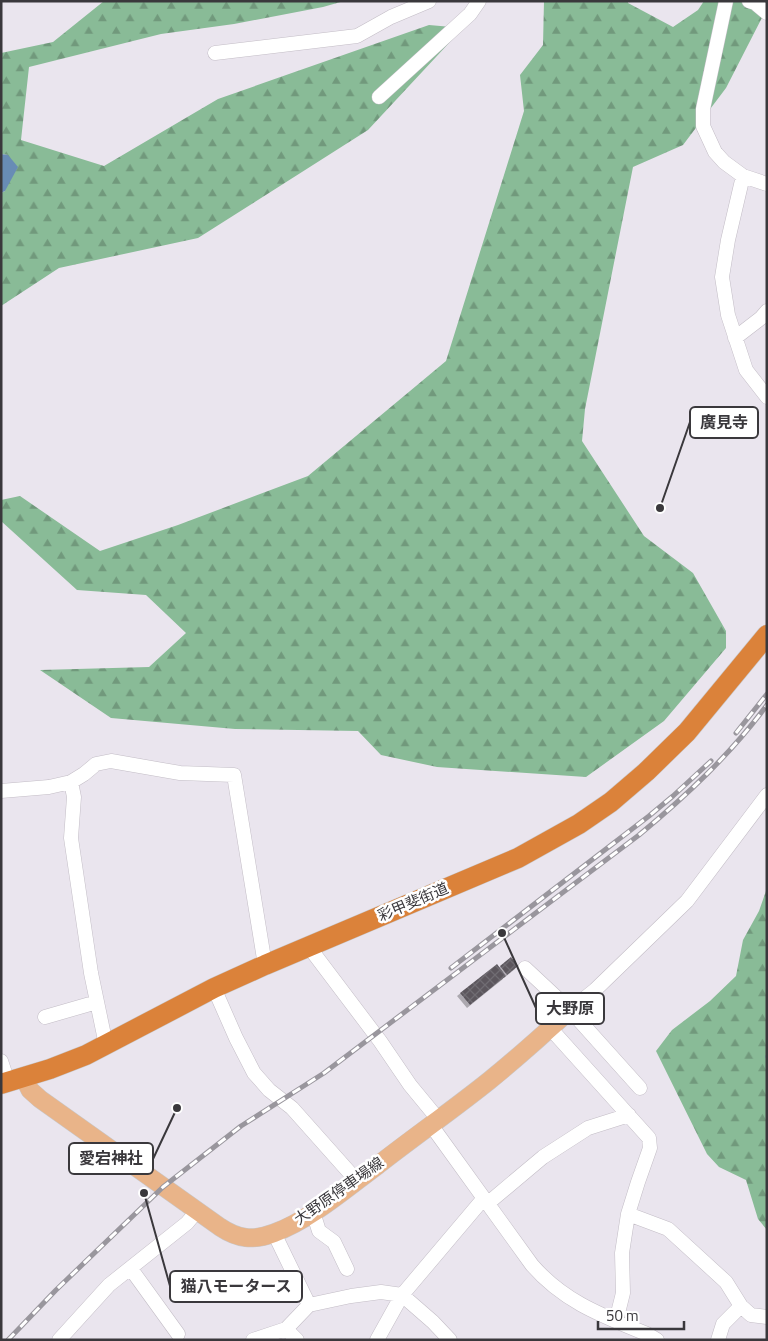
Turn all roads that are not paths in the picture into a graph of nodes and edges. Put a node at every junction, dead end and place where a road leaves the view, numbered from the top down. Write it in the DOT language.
graph roads {
  1 [pos="429,1"];
  2 [pos="478,1"];
  3 [pos="726,1"];
  4 [pos="749,1"];
  5 [pos="767,13"];
  6 [pos="215,53"];
  7 [pos="379,97"];
  8 [pos="743,176"];
  9 [pos="767,184"];
  10 [pos="767,311"];
  11 [pos="735,338"];
  12 [pos="767,396"];
  13 [pos="765,643"];
  14 [pos="71,782"];
  15 [pos="1,791"];
  16 [pos="767,795"];
  17 [pos="309,946"];
  18 [pos="265,965"];
  19 [pos="525,968"];
  20 [pos="214,988"];
  21 [pos="96,1002"];
  22 [pos="570,1010"];
  23 [pos="45,1017"];
  24 [pos="550,1028"];
  25 [pos="106,1044"];
  26 [pos="1,1061"];
  27 [pos="11,1081"];
  28 [pos="640,1088"];
  29 [pos="629,1114"];
  30 [pos="435,1122"];
  31 [pos="357,1180"];
  32 [pos="485,1201"];
  33 [pos="197,1211"];
  34 [pos="313,1212"];
  35 [pos="628,1214"];
  36 [pos="274,1233"];
  37 [pos="131,1269"];
  38 [pos="346,1269"];
  39 [pos="402,1295"];
  40 [pos="309,1305"];
  41 [pos="741,1306"];
  42 [pos="767,1317"];
  43 [pos="616,1321"];
  44 [pos="286,1329"];
  45 [pos="178,1334"];
  46 [pos="59,1340"];
  47 [pos="253,1340"];
  48 [pos="297,1340"];
  49 [pos="377,1340"];
  50 [pos="450,1340"];
  51 [pos="656,1340"];
  52 [pos="718,1340"];
  1 -- 6 [label="street"];
  2 -- 7 [label="street"];
  3 -- 8 [label="street"];
  4 -- 5 [label="street"];
  8 -- 9 [label="street"];
  8 -- 11 [label="street"];
  10 -- 11 [label="street"];
  11 -- 12 [label="street"];
  13 -- 17 [label="highway, 彩甲斐街道"];
  14 -- 15 [label="street"];
  14 -- 18 [label="street"];
  14 -- 21 [label="street"];
  16 -- 22 [label="street"];
  17 -- 18 [label="highway, 彩甲斐街道"];
  17 -- 30 [label="street"];
  18 -- 20 [label="highway, 彩甲斐街道"];
  19 -- 22 [label="street"];
  20 -- 25 [label="highway, 彩甲斐街道"];
  20 -- 31 [label="street"];
  21 -- 23 [label="street"];
  21 -- 25 [label="street"];
  22 -- 24 [label="main road, 大野原停車場線"];
  22 -- 28 [label="street"];
  24 -- 29 [label="street"];
  24 -- 30 [label="main road, 大野原停車場線"];
  25 -- 27 [label="highway, 彩甲斐街道"];
  26 -- 27 [label="street"];
  27 -- 33 [label="main road, 大野原停車場線"];
  29 -- 32 [label="street"];
  29 -- 35 [label="street"];
  30 -- 31 [label="main road, 大野原停車場線"];
  30 -- 32 [label="street"];
  31 -- 34 [label="main road, 大野原停車場線"];
  32 -- 39 [label="street"];
  32 -- 43 [label="street"];
  33 -- 36 [label="main road, 大野原停車場線"];
  33 -- 37 [label="street"];
  34 -- 36 [label="main road, 大野原停車場線"];
  34 -- 38 [label="street"];
  35 -- 41 [label="street"];
  35 -- 43 [label="street"];
  36 -- 40 [label="street"];
  37 -- 45 [label="street"];
  37 -- 46 [label="street"];
  39 -- 40 [label="street"];
  39 -- 49 [label="street"];
  39 -- 50 [label="street"];
  40 -- 44 [label="street"];
  41 -- 42 [label="street"];
  41 -- 52 [label="street"];
  43 -- 51 [label="street"];
  44 -- 47 [label="street"];
  44 -- 48 [label="street"];
}
